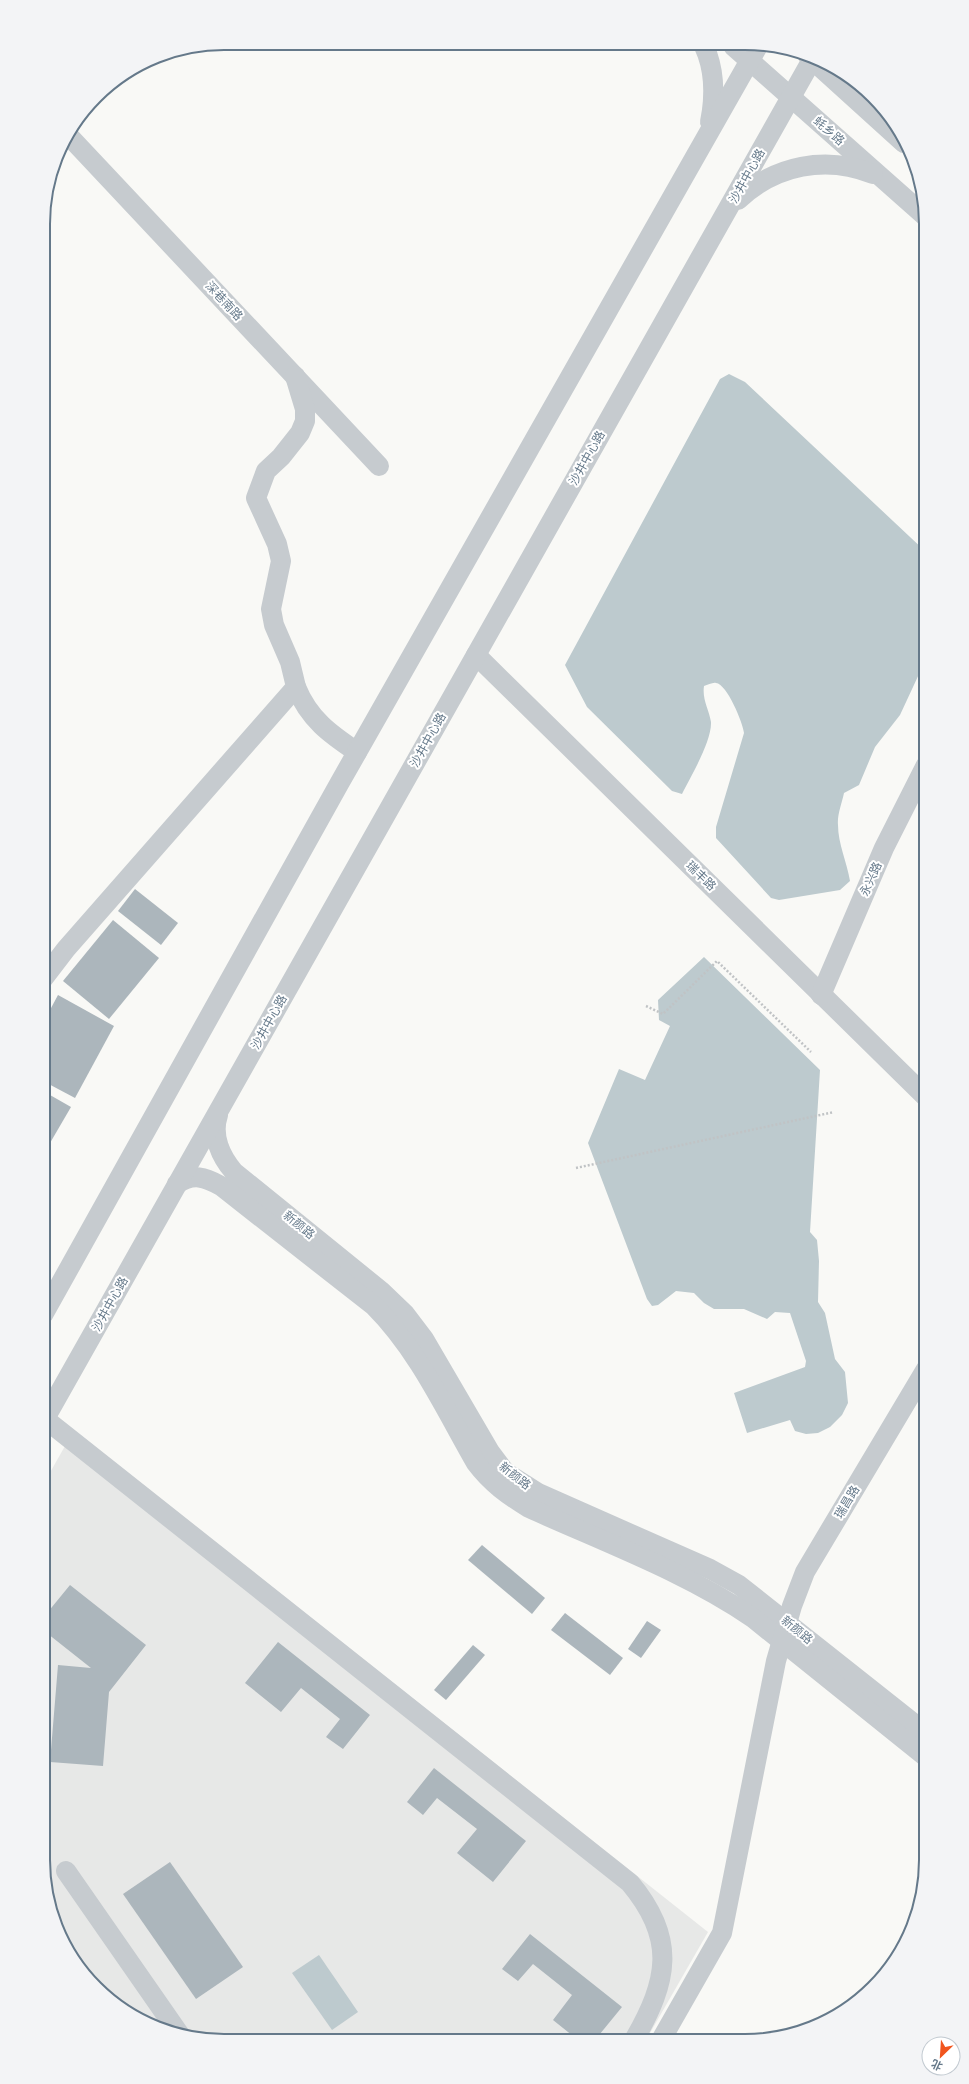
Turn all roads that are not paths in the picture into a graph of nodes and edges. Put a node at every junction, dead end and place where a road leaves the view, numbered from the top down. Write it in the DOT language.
graph roads {
  1 [pos="705,50"];
  2 [pos="754,53"];
  3 [pos="809,62"];
  4 [pos="822,68"];
  5 [pos="857,91"];
  6 [pos="791,97"];
  7 [pos="868,110"];
  8 [pos="893,132"];
  9 [pos="72,139"];
  10 [pos="704,141"];
  11 [pos="881,178"];
  12 [pos="727,211"];
  13 [pos="919,211"];
  14 [pos="295,376"];
  15 [pos="380,466"];
  16 [pos="476,655"];
  17 [pos="296,687"];
  18 [pos="357,752"];
  19 [pos="919,780"];
  20 [pos="50,970"];
  21 [pos="821,995"];
  22 [pos="919,1090"];
  23 [pos="220,1108"];
  24 [pos="177,1184"];
  25 [pos="50,1302"];
  26 [pos="919,1381"];
  27 [pos="50,1410"];
  28 [pos="50,1426"];
  29 [pos="787,1622"];
  30 [pos="782,1641"];
  31 [pos="919,1727"];
  32 [pos="919,1751"];
  33 [pos="66,1871"];
  34 [pos="174,2027"];
  35 [pos="637,2034"];
  36 [pos="664,2034"];
  1 -- 10 [label="street"];
  2 -- 6 [label="street, 蚝乡路"];
  2 -- 10 [label="street"];
  3 -- 6 [label="street, 沙井中心路"];
  4 -- 7 [label="street"];
  5 -- 7 [label="street"];
  6 -- 11 [label="street, 蚝乡路"];
  6 -- 12 [label="street, 沙井中心路"];
  7 -- 8 [label="street"];
  9 -- 14 [label="street, 深巷南路"];
  10 -- 18 [label="street"];
  11 -- 12 [label="street"];
  11 -- 13 [label="street, 蚝乡路"];
  12 -- 16 [label="street, 沙井中心路"];
  14 -- 15 [label="street, 深巷南路"];
  14 -- 17 [label="street"];
  16 -- 21 [label="street, 瑞丰路"];
  16 -- 23 [label="street, 沙井中心路"];
  17 -- 18 [label="street"];
  17 -- 20 [label="street"];
  18 -- 25 [label="street"];
  19 -- 21 [label="street, 永兴路"];
  21 -- 22 [label="street, 瑞丰路"];
  23 -- 24 [label="street, 沙井中心路"];
  23 -- 29 [label="street, 新颜路"];
  24 -- 27 [label="street, 沙井中心路"];
  24 -- 30 [label="street, 新颜路"];
  26 -- 29 [label="street, 瑞昌路"];
  28 -- 35 [label="street"];
  29 -- 30 [label="street, 瑞昌路"];
  29 -- 31 [label="street, 新颜路"];
  30 -- 32 [label="street, 新颜路"];
  30 -- 36 [label="street, 瑞昌路"];
  33 -- 34 [label="street"];
}
